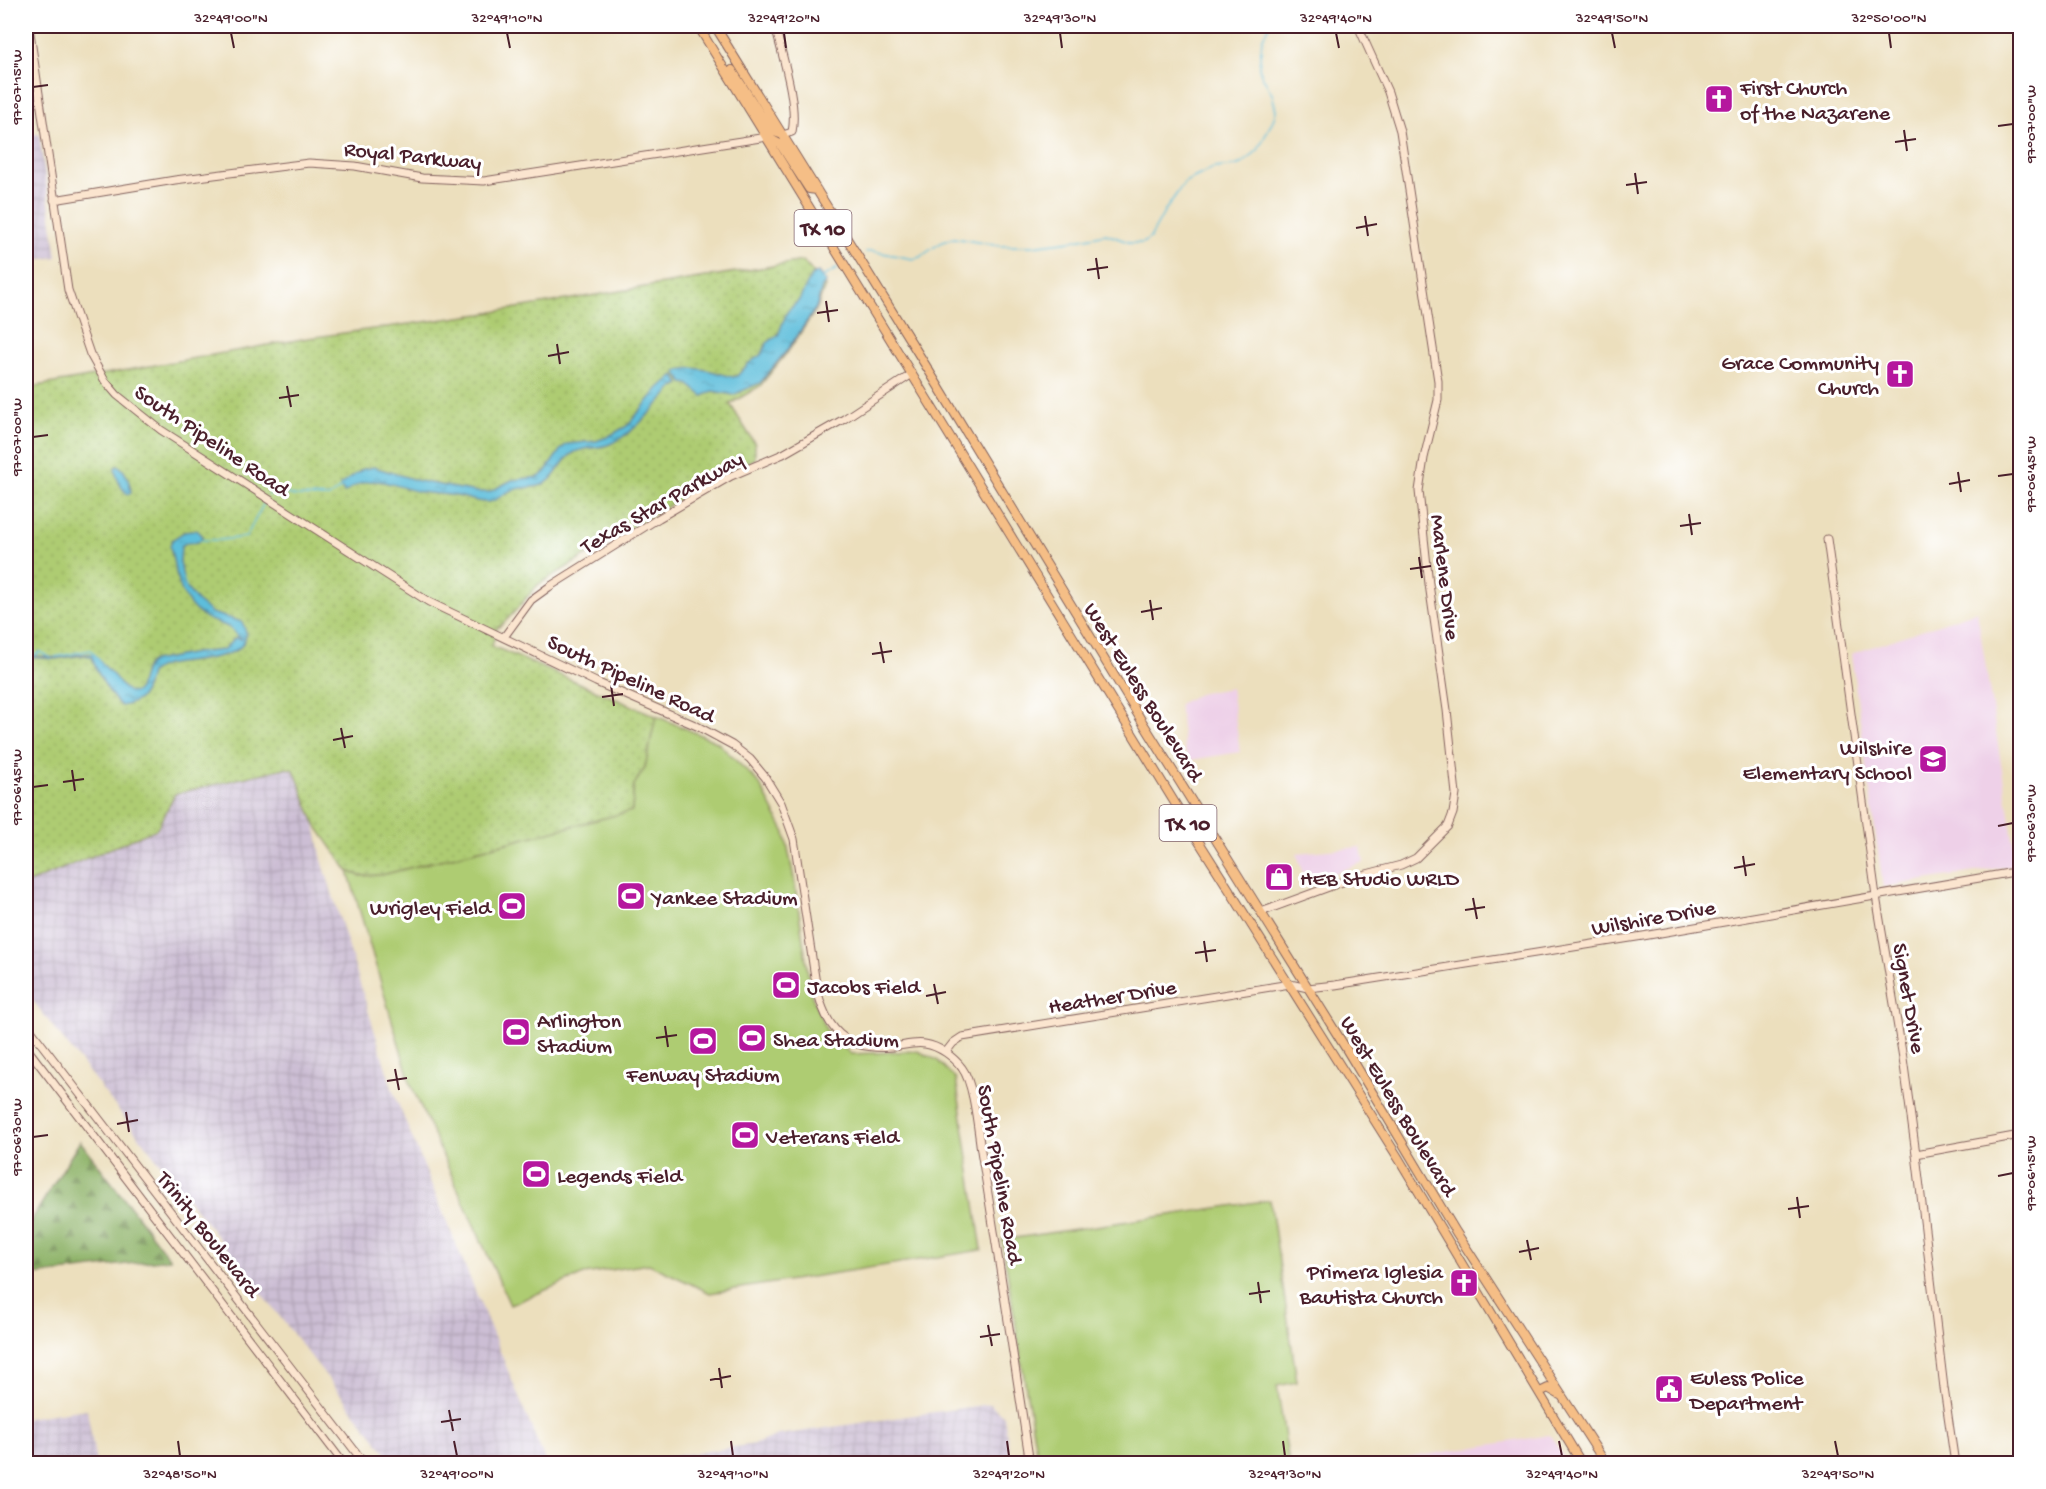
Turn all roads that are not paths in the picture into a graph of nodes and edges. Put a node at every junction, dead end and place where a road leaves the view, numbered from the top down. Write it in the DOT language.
graph roads {
  1 [pos="28,26"];
  2 [pos="698,26"];
  3 [pos="715,26"];
  4 [pos="775,26"];
  5 [pos="1359,26"];
  6 [pos="722,65"];
  7 [pos="783,135"];
  8 [pos="767,137"];
  9 [pos="817,190"];
  10 [pos="54,200"];
  11 [pos="926,366"];
  12 [pos="912,374"];
  13 [pos="1827,539"];
  14 [pos="504,637"];
  15 [pos="2020,871"];
  16 [pos="1876,896"];
  17 [pos="1261,912"];
  18 [pos="1290,984"];
  19 [pos="1308,988"];
  20 [pos="26,1024"];
  21 [pos="26,1047"];
  22 [pos="946,1052"];
  23 [pos="2020,1135"];
  24 [pos="123,1151"];
  25 [pos="1916,1154"];
  26 [pos="112,1160"];
  27 [pos="269,1339"];
  28 [pos="256,1349"];
  29 [pos="1540,1392"];
  30 [pos="1561,1395"];
  31 [pos="344,1464"];
  32 [pos="365,1464"];
  33 [pos="1030,1464"];
  34 [pos="1582,1464"];
  35 [pos="1606,1464"];
  36 [pos="1955,1464"];
  1 -- 10 [label="street, South Pipeline Road"];
  2 -- 6 [label="main road, West Euless Boulevard / TX 10"];
  3 -- 7 [label="main road, West Euless Boulevard / TX 10"];
  4 -- 7 [label="street"];
  5 -- 17 [label="street, Marlene Drive"];
  6 -- 7 [label="main road"];
  6 -- 8 [label="main road, West Euless Boulevard / TX 10"];
  7 -- 9 [label="main road, West Euless Boulevard / TX 10"];
  8 -- 9 [label="main road"];
  8 -- 10 [label="street, Royal Parkway"];
  8 -- 12 [label="main road, West Euless Boulevard / TX 10"];
  9 -- 11 [label="main road, West Euless Boulevard / TX 10"];
  10 -- 14 [label="street, South Pipeline Road"];
  11 -- 12 [label="main road"];
  11 -- 17 [label="main road, West Euless Boulevard / TX 10"];
  12 -- 14 [label="street, Texas Star Parkway"];
  12 -- 18 [label="main road, West Euless Boulevard / TX 10"];
  13 -- 16 [label="street, Signet Drive"];
  14 -- 22 [label="street, South Pipeline Road"];
  15 -- 16 [label="street, Wilshire Drive"];
  16 -- 19 [label="street, Wilshire Drive"];
  16 -- 25 [label="street, Signet Drive"];
  17 -- 19 [label="main road, West Euless Boulevard / TX 10"];
  18 -- 19 [label="street, Wilshire Drive"];
  18 -- 22 [label="street, Heather Drive"];
  18 -- 29 [label="main road, West Euless Boulevard / TX 10"];
  19 -- 30 [label="main road, West Euless Boulevard / TX 10"];
  20 -- 24 [label="street, Trinity Boulevard"];
  21 -- 26 [label="street, Trinity Boulevard"];
  22 -- 33 [label="street, South Pipeline Road"];
  23 -- 25 [label="street"];
  24 -- 26 [label="street"];
  24 -- 27 [label="street, Trinity Boulevard"];
  25 -- 36 [label="street, Signet Drive"];
  26 -- 28 [label="street, Trinity Boulevard"];
  27 -- 28 [label="street"];
  27 -- 32 [label="street, Trinity Boulevard"];
  28 -- 31 [label="street, Trinity Boulevard"];
  29 -- 30 [label="main road"];
  29 -- 34 [label="main road, West Euless Boulevard / TX 10"];
  30 -- 35 [label="main road, West Euless Boulevard / TX 10"];
}
